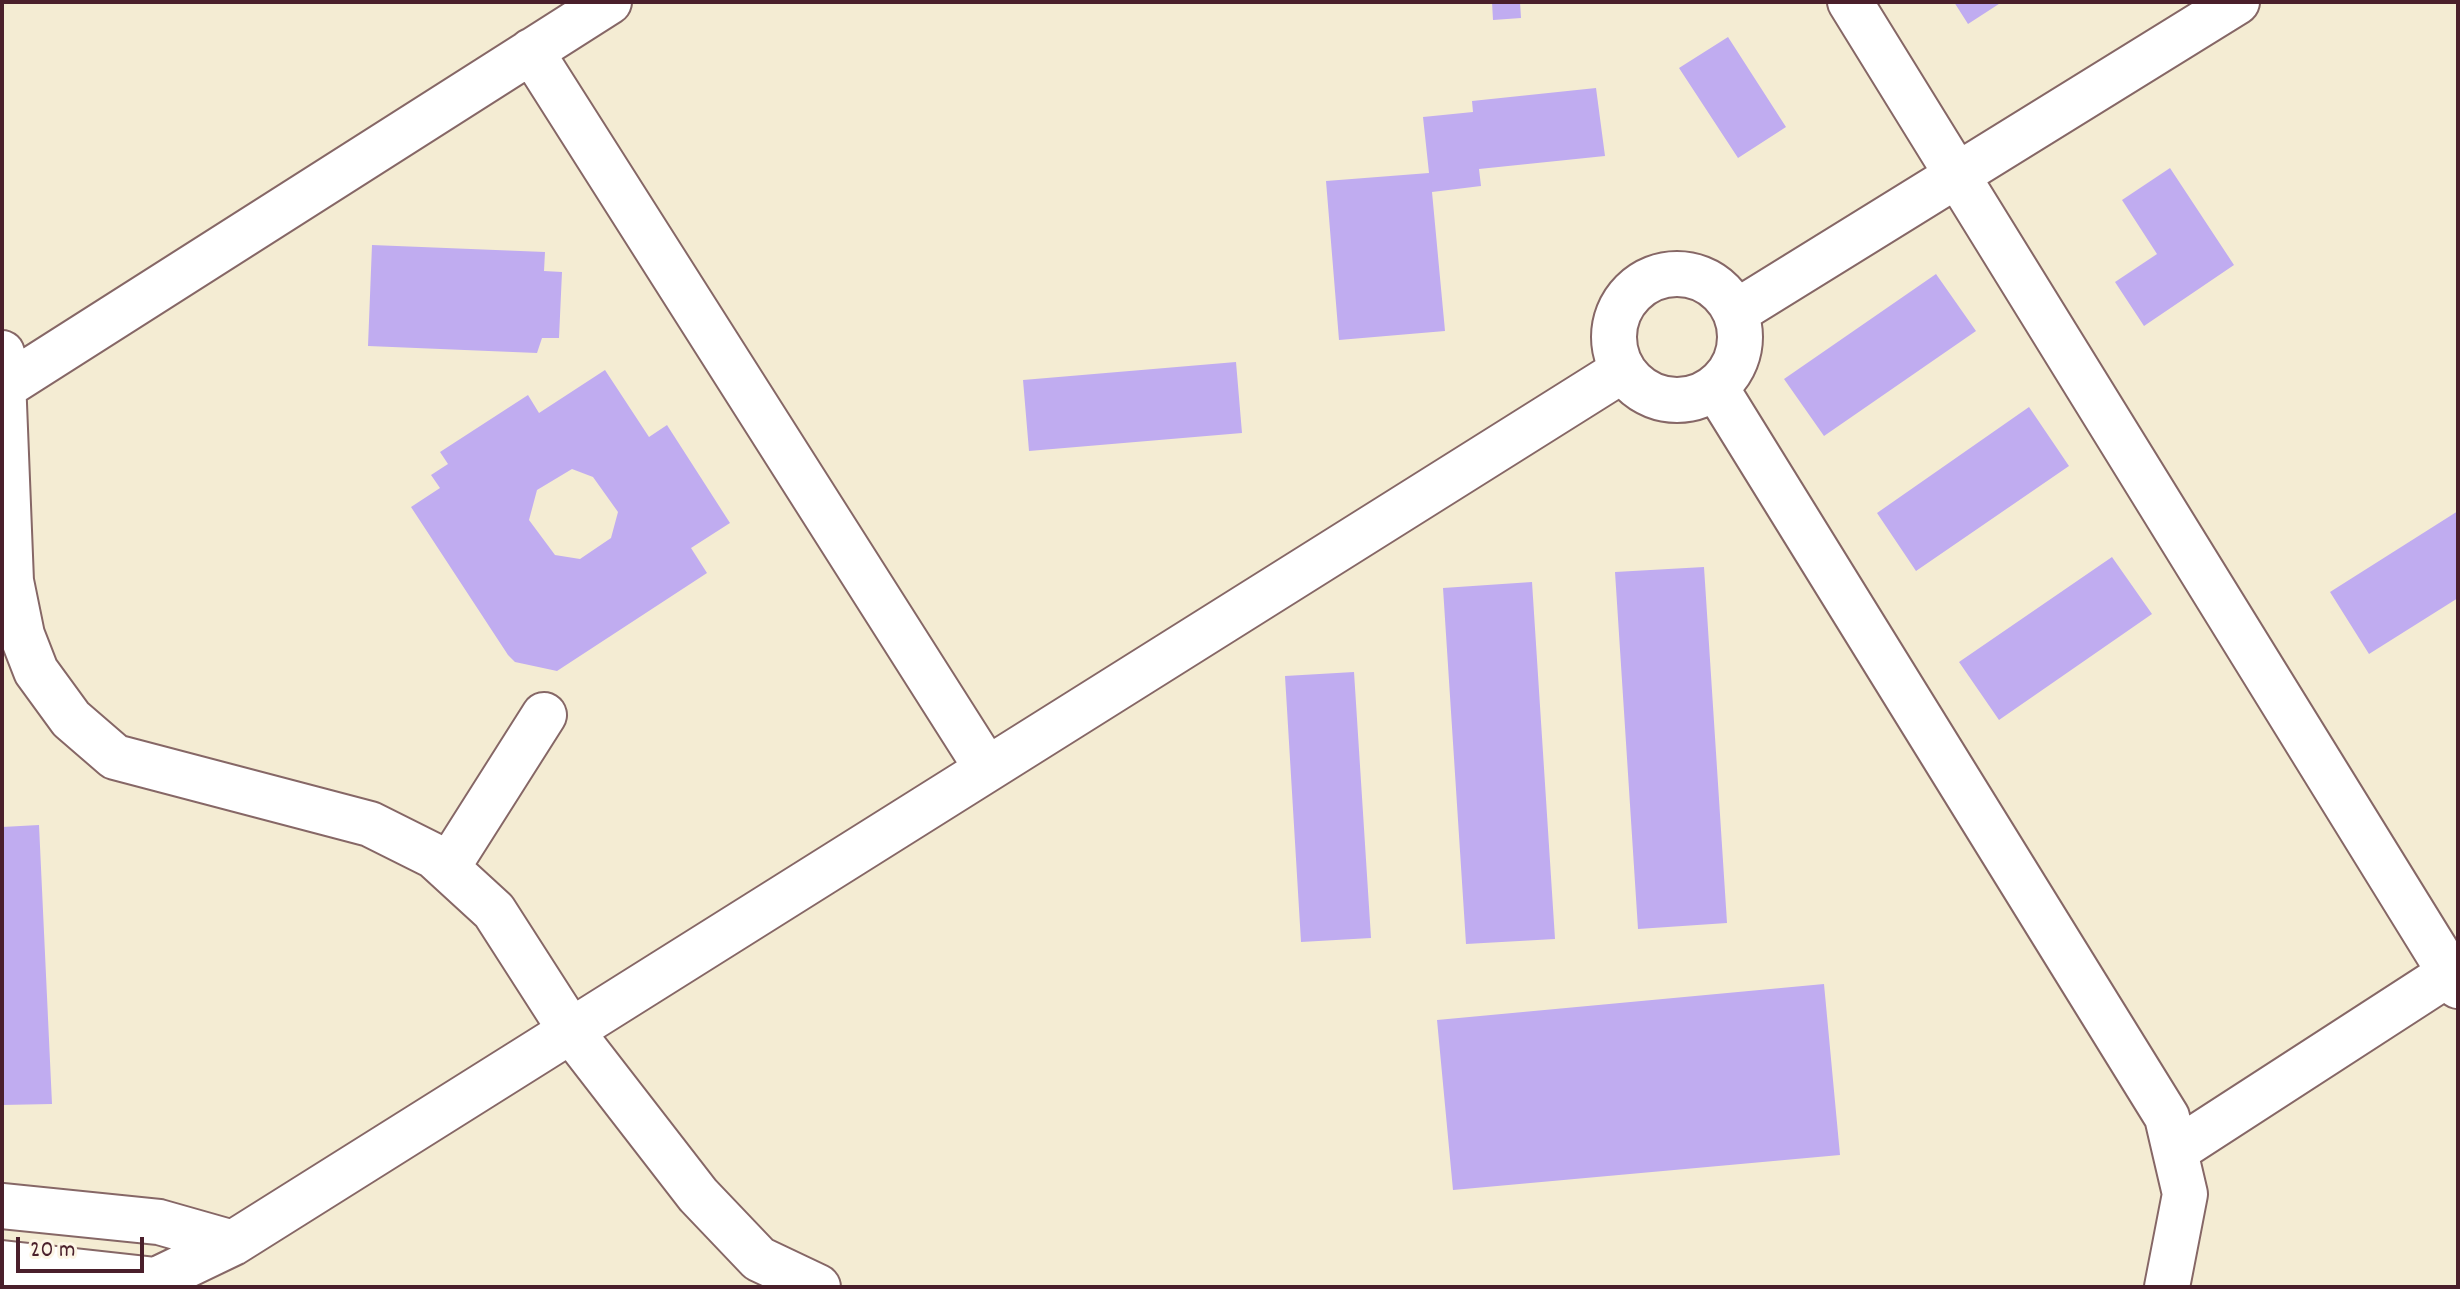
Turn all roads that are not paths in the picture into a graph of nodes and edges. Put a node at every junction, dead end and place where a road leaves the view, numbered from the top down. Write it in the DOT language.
graph roads {
  1 [pos="609,2"];
  2 [pos="1850,2"];
  3 [pos="2237,2"];
  4 [pos="531,51"];
  5 [pos="1957,175"];
  6 [pos="1736,312"];
  7 [pos="3,370"];
  8 [pos="1623,370"];
  9 [pos="1716,388"];
  10 [pos="7,581"];
  11 [pos="544,715"];
  12 [pos="987,769"];
  13 [pos="447,868"];
  14 [pos="2454,980"];
  15 [pos="571,1031"];
  16 [pos="2175,1151"];
  17 [pos="2,1206"];
  18 [pos="233,1243"];
  19 [pos="2,1263"];
  20 [pos="818,1287"];
  21 [pos="2167,1287"];
  1 -- 4 [label="lane"];
  2 -- 5 [label="lane"];
  3 -- 5 [label="lane"];
  4 -- 7 [label="lane"];
  4 -- 12 [label="lane"];
  5 -- 6 [label="lane"];
  5 -- 14 [label="lane"];
  6 -- 8 [label="lane"];
  6 -- 9 [label="lane"];
  7 -- 10 [label="lane"];
  8 -- 9 [label="lane"];
  8 -- 12 [label="lane"];
  9 -- 16 [label="lane"];
  10 -- 13 [label="lane"];
  11 -- 13 [label="lane"];
  12 -- 15 [label="lane"];
  13 -- 15 [label="lane"];
  14 -- 16 [label="lane"];
  15 -- 18 [label="lane"];
  15 -- 20 [label="lane"];
  16 -- 21 [label="lane"];
  17 -- 18 [label="lane"];
  18 -- 19 [label="lane"];
}
